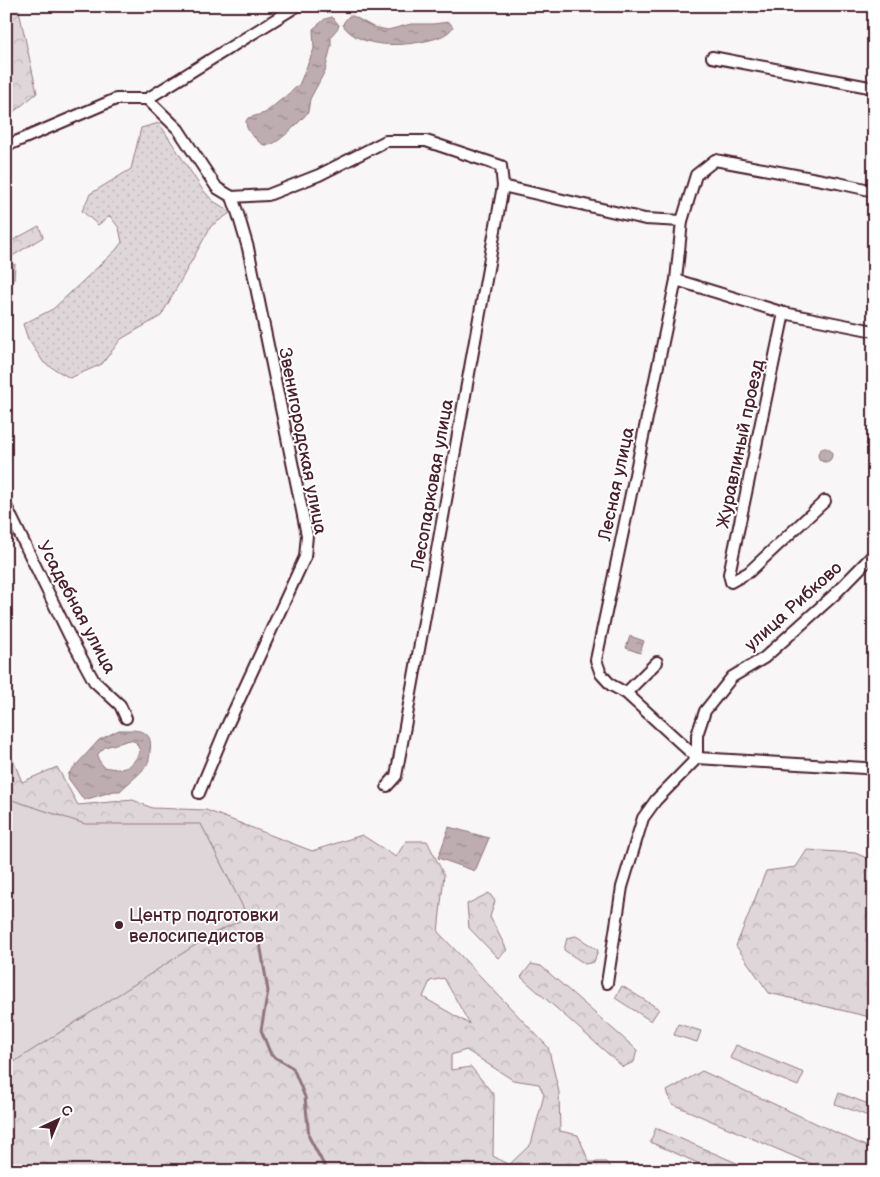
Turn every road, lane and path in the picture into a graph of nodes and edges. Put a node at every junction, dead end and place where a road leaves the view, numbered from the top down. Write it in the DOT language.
graph roads {
  1 [pos="297,6"];
  2 [pos="712,57"];
  3 [pos="874,88"];
  4 [pos="148,99"];
  5 [pos="6,146"];
  6 [pos="503,186"];
  7 [pos="874,191"];
  8 [pos="232,197"];
  9 [pos="682,221"];
  10 [pos="676,280"];
  11 [pos="784,312"];
  12 [pos="874,331"];
  13 [pos="825,500"];
  14 [pos="6,506"];
  15 [pos="874,554"];
  16 [pos="657,662"];
  17 [pos="626,692"];
  18 [pos="126,718"];
  19 [pos="697,758"];
  20 [pos="874,770"];
  21 [pos="387,786"];
  22 [pos="199,792"];
  23 [pos="607,983"];
  1 -- 4 [label="street"];
  2 -- 3 [label="street"];
  4 -- 5 [label="street"];
  4 -- 8 [label="street"];
  6 -- 8 [label="street"];
  6 -- 9 [label="street"];
  6 -- 21 [label="street, Лесопарковая улица"];
  7 -- 9 [label="street, Лесная улица"];
  8 -- 22 [label="street, Звенигородская улица"];
  9 -- 10 [label="street, Лесная улица"];
  10 -- 11 [label="street"];
  10 -- 17 [label="street, Лесная улица"];
  11 -- 12 [label="street"];
  11 -- 13 [label="street, Журавлиный проезд"];
  14 -- 18 [label="street, Усадебная улица"];
  15 -- 19 [label="street, улица Рибково"];
  16 -- 17 [label="street"];
  17 -- 19 [label="street, Лесная улица"];
  19 -- 20 [label="street"];
  19 -- 23 [label="street"];
}
